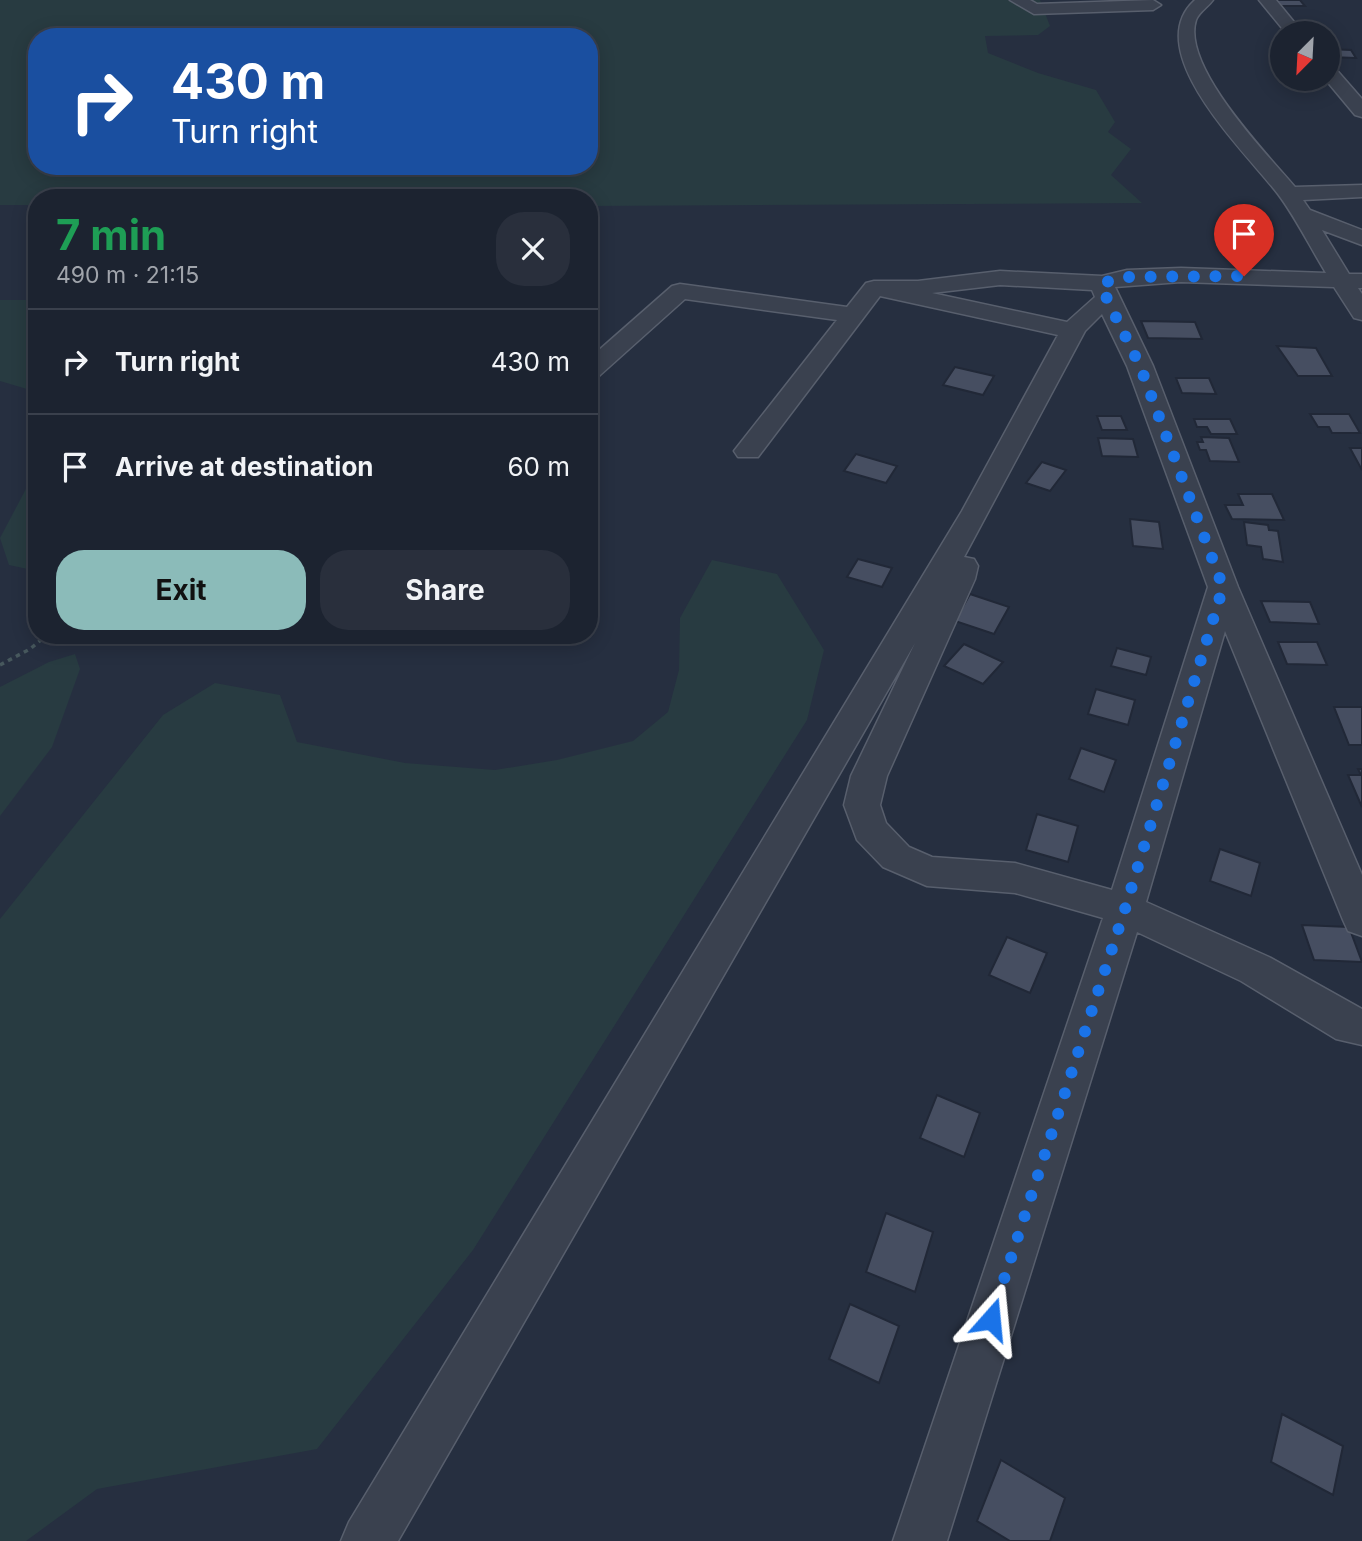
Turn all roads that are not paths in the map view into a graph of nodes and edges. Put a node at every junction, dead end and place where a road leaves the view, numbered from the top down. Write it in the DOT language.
graph roads {
  1 [pos="1018,0"];
  2 [pos="1205,0"];
  3 [pos="1267,0"];
  4 [pos="1149,3"];
  5 [pos="1285,21"];
  6 [pos="1186,22"];
  7 [pos="1340,85"];
  8 [pos="1362,111"];
  9 [pos="1362,191"];
  10 [pos="1289,194"];
  11 [pos="1302,215"];
  12 [pos="1362,238"];
  13 [pos="1352,281"];
  14 [pos="874,288"];
  15 [pos="1104,291"];
  16 [pos="1362,313"];
  17 [pos="854,314"];
  18 [pos="1073,331"];
  19 [pos="598,364"];
  20 [pos="748,451"];
  21 [pos="976,511"];
  22 [pos="1223,587"];
  23 [pos="1125,909"];
  24 [pos="1362,920"];
  25 [pos="1362,1027"];
  26 [pos="368,1541"];
  27 [pos="920,1541"];
  1 -- 4 [label="street"];
  2 -- 6 [label="street"];
  3 -- 5 [label="street"];
  4 -- 6 [label="street"];
  6 -- 10 [label="street"];
  7 -- 8 [label="street"];
  9 -- 10 [label="street"];
  10 -- 11 [label="street"];
  11 -- 12 [label="street"];
  11 -- 13 [label="street"];
  13 -- 15 [label="street"];
  13 -- 16 [label="street"];
  14 -- 15 [label="street"];
  14 -- 17 [label="street"];
  14 -- 18 [label="street"];
  15 -- 18 [label="street"];
  15 -- 22 [label="street"];
  17 -- 19 [label="street"];
  17 -- 20 [label="street"];
  18 -- 21 [label="street"];
  21 -- 23 [label="street"];
  21 -- 26 [label="street"];
  22 -- 23 [label="street"];
  22 -- 24 [label="street"];
  23 -- 25 [label="street"];
  23 -- 27 [label="street"];
}
